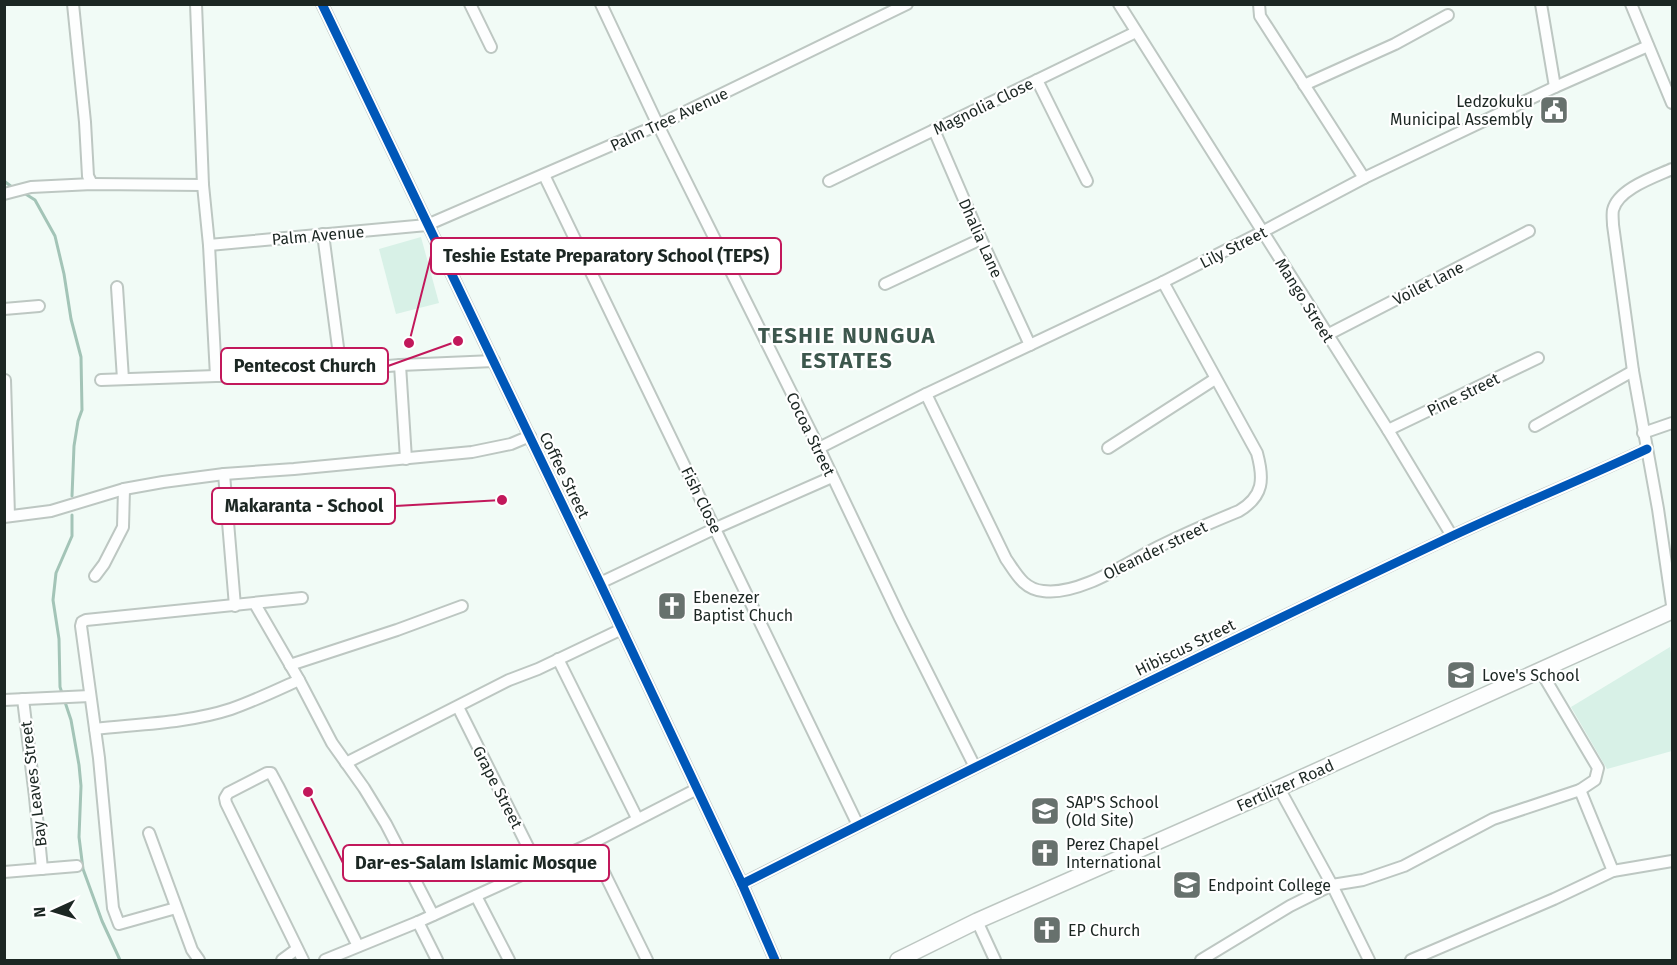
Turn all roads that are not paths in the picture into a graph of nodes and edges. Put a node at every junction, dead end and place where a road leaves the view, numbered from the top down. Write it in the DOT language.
graph roads {
  1 [pos="73,4"];
  2 [pos="196,4"];
  3 [pos="322,4"];
  4 [pos="470,4"];
  5 [pos="601,4"];
  6 [pos="908,4"];
  7 [pos="1119,4"];
  8 [pos="1259,4"];
  9 [pos="1541,4"];
  10 [pos="1632,4"];
  11 [pos="1448,15"];
  12 [pos="1136,32"];
  13 [pos="1648,46"];
  14 [pos="491,47"];
  15 [pos="1037,80"];
  16 [pos="1304,85"];
  17 [pos="1555,87"];
  18 [pos="1672,104"];
  19 [pos="658,125"];
  20 [pos="934,130"];
  21 [pos="1672,169"];
  22 [pos="544,175"];
  23 [pos="1364,178"];
  24 [pos="829,181"];
  25 [pos="1087,181"];
  26 [pos="92,184"];
  27 [pos="202,185"];
  28 [pos="9,193"];
  29 [pos="427,225"];
  30 [pos="1529,231"];
  31 [pos="1262,232"];
  32 [pos="323,234"];
  33 [pos="981,239"];
  34 [pos="209,245"];
  35 [pos="1164,282"];
  36 [pos="885,284"];
  37 [pos="117,286"];
  38 [pos="39,306"];
  39 [pos="4,309"];
  40 [pos="1327,335"];
  41 [pos="1030,345"];
  42 [pos="1538,358"];
  43 [pos="494,360"];
  44 [pos="400,365"];
  45 [pos="341,370"];
  46 [pos="1633,371"];
  47 [pos="216,376"];
  48 [pos="123,379"];
  49 [pos="1215,379"];
  50 [pos="5,380"];
  51 [pos="101,380"];
  52 [pos="926,394"];
  53 [pos="1672,423"];
  54 [pos="1535,426"];
  55 [pos="1388,430"];
  56 [pos="1643,433"];
  57 [pos="530,436"];
  58 [pos="819,448"];
  59 [pos="1108,448"];
  60 [pos="1647,449"];
  61 [pos="406,459"];
  62 [pos="224,474"];
  63 [pos="832,477"];
  64 [pos="124,489"];
  65 [pos="7,517"];
  66 [pos="716,528"];
  67 [pos="1452,536"];
  68 [pos="95,576"];
  69 [pos="600,583"];
  70 [pos="302,598"];
  71 [pos="255,604"];
  72 [pos="1672,605"];
  73 [pos="235,606"];
  74 [pos="462,606"];
  75 [pos="1672,610"];
  76 [pos="622,629"];
  77 [pos="558,659"];
  78 [pos="290,665"];
  79 [pos="1540,670"];
  80 [pos="299,680"];
  81 [pos="90,696"];
  82 [pos="23,699"];
  83 [pos="4,700"];
  84 [pos="458,707"];
  85 [pos="95,729"];
  86 [pos="346,763"];
  87 [pos="975,767"];
  88 [pos="1279,788"];
  89 [pos="697,789"];
  90 [pos="1580,790"];
  91 [pos="637,818"];
  92 [pos="858,825"];
  93 [pos="149,833"];
  94 [pos="590,844"];
  95 [pos="1672,861"];
  96 [pos="77,866"];
  97 [pos="538,867"];
  98 [pos="42,869"];
  99 [pos="1613,871"];
  100 [pos="4,872"];
  101 [pos="742,884"];
  102 [pos="1332,885"];
  103 [pos="476,896"];
  104 [pos="176,908"];
  105 [pos="433,915"];
  106 [pos="977,921"];
  107 [pos="418,922"];
  108 [pos="358,946"];
  109 [pos="297,949"];
  110 [pos="924,954"];
  111 [pos="199,960"];
  112 [pos="282,960"];
  113 [pos="303,960"];
  114 [pos="326,960"];
  115 [pos="437,960"];
  116 [pos="509,960"];
  117 [pos="647,960"];
  118 [pos="775,960"];
  119 [pos="898,960"];
  120 [pos="995,960"];
  121 [pos="1201,960"];
  122 [pos="1369,960"];
  123 [pos="1411,960"];
  1 -- 26 [label="street"];
  2 -- 27 [label="street"];
  3 -- 29 [label="street, Coffee Street"];
  4 -- 14 [label="street"];
  5 -- 19 [label="street, Cocoa Street"];
  6 -- 19 [label="street, Palm Tree Avenue"];
  7 -- 12 [label="street, Mango Street"];
  8 -- 16 [label="street"];
  9 -- 17 [label="street"];
  10 -- 13 [label="street"];
  11 -- 16 [label="street"];
  12 -- 15 [label="street, Magnolia Close"];
  12 -- 31 [label="street, Mango Street"];
  13 -- 17 [label="street, Lily Street"];
  13 -- 18 [label="street"];
  15 -- 20 [label="street, Magnolia Close"];
  15 -- 25 [label="street"];
  16 -- 23 [label="street"];
  17 -- 23 [label="street, Lily Street"];
  19 -- 22 [label="street, Palm Tree Avenue"];
  19 -- 58 [label="street, Cocoa Street"];
  20 -- 24 [label="street, Magnolia Close"];
  20 -- 33 [label="street, Dhalia Lane"];
  21 -- 46 [label="street"];
  22 -- 29 [label="street, Palm Tree Avenue"];
  22 -- 66 [label="street, Fish Close"];
  23 -- 31 [label="street, Lily Street"];
  26 -- 27 [label="street"];
  26 -- 28 [label="street"];
  27 -- 34 [label="street"];
  29 -- 32 [label="street, Palm Avenue"];
  29 -- 43 [label="street, Coffee Street"];
  30 -- 40 [label="street, Voilet lane"];
  31 -- 35 [label="street, Lily Street"];
  31 -- 40 [label="street, Mango Street"];
  32 -- 34 [label="street, Palm Avenue"];
  32 -- 45 [label="street"];
  33 -- 36 [label="street"];
  33 -- 41 [label="street, Dhalia Lane"];
  34 -- 47 [label="street"];
  35 -- 41 [label="street, Lily Street"];
  35 -- 49 [label="street, Oleander street"];
  37 -- 48 [label="street"];
  38 -- 39 [label="street"];
  40 -- 55 [label="street, Mango Street"];
  41 -- 52 [label="street, Lily Street"];
  42 -- 55 [label="street, Pine street"];
  43 -- 44 [label="street"];
  43 -- 57 [label="street, Coffee Street"];
  44 -- 45 [label="street"];
  44 -- 61 [label="street"];
  45 -- 47 [label="street"];
  46 -- 54 [label="street"];
  46 -- 56 [label="street"];
  47 -- 48 [label="street"];
  48 -- 51 [label="street"];
  49 -- 52 [label="street, Oleander street"];
  49 -- 59 [label="street"];
  50 -- 65 [label="street"];
  52 -- 58 [label="street, Lily Street"];
  53 -- 56 [label="street"];
  55 -- 67 [label="street, Mango Street"];
  56 -- 60 [label="street"];
  57 -- 61 [label="street"];
  57 -- 69 [label="street, Coffee Street"];
  58 -- 63 [label="street, Cocoa Street"];
  60 -- 67 [label="street, Hibiscus Street"];
  60 -- 72 [label="street"];
  61 -- 62 [label="street"];
  62 -- 64 [label="street"];
  62 -- 73 [label="street"];
  63 -- 66 [label="street"];
  63 -- 87 [label="street, Cocoa Street"];
  64 -- 65 [label="street"];
  64 -- 68 [label="street"];
  66 -- 69 [label="street"];
  66 -- 92 [label="street, Fish Close"];
  67 -- 87 [label="street, Hibiscus Street"];
  69 -- 76 [label="street, Coffee Street"];
  70 -- 71 [label="street"];
  71 -- 73 [label="street"];
  71 -- 78 [label="street"];
  73 -- 81 [label="street"];
  74 -- 78 [label="street"];
  75 -- 79 [label="street, Fertilizer Road"];
  76 -- 77 [label="street"];
  76 -- 89 [label="street, Coffee Street"];
  77 -- 84 [label="street"];
  77 -- 91 [label="street"];
  78 -- 80 [label="street"];
  79 -- 88 [label="street, Fertilizer Road"];
  79 -- 90 [label="street"];
  80 -- 85 [label="street"];
  80 -- 86 [label="street"];
  81 -- 82 [label="street"];
  81 -- 85 [label="street"];
  82 -- 83 [label="street"];
  82 -- 98 [label="street, Bay Leaves Street"];
  84 -- 86 [label="street"];
  84 -- 97 [label="street, Grape Street"];
  85 -- 104 [label="street"];
  86 -- 105 [label="street"];
  87 -- 92 [label="street, Hibiscus Street"];
  88 -- 102 [label="street"];
  88 -- 106 [label="street, Fertilizer Road"];
  89 -- 91 [label="street"];
  89 -- 101 [label="street, Coffee Street"];
  90 -- 99 [label="street"];
  90 -- 102 [label="street"];
  91 -- 94 [label="street"];
  92 -- 101 [label="street, Hibiscus Street"];
  93 -- 104 [label="street"];
  94 -- 97 [label="street"];
  94 -- 117 [label="street"];
  95 -- 99 [label="street"];
  96 -- 98 [label="street"];
  97 -- 103 [label="street"];
  98 -- 100 [label="street"];
  99 -- 123 [label="street"];
  101 -- 118 [label="street, Coffee Street"];
  102 -- 121 [label="street"];
  102 -- 122 [label="street"];
  103 -- 105 [label="street"];
  103 -- 116 [label="street"];
  104 -- 111 [label="street"];
  105 -- 107 [label="street"];
  106 -- 110 [label="street, Fertilizer Road"];
  106 -- 120 [label="street"];
  107 -- 108 [label="street"];
  107 -- 115 [label="street"];
  108 -- 109 [label="street"];
  108 -- 114 [label="street"];
  109 -- 112 [label="street"];
  109 -- 113 [label="street"];
  110 -- 119 [label="street, Fertilizer Road"];
}
